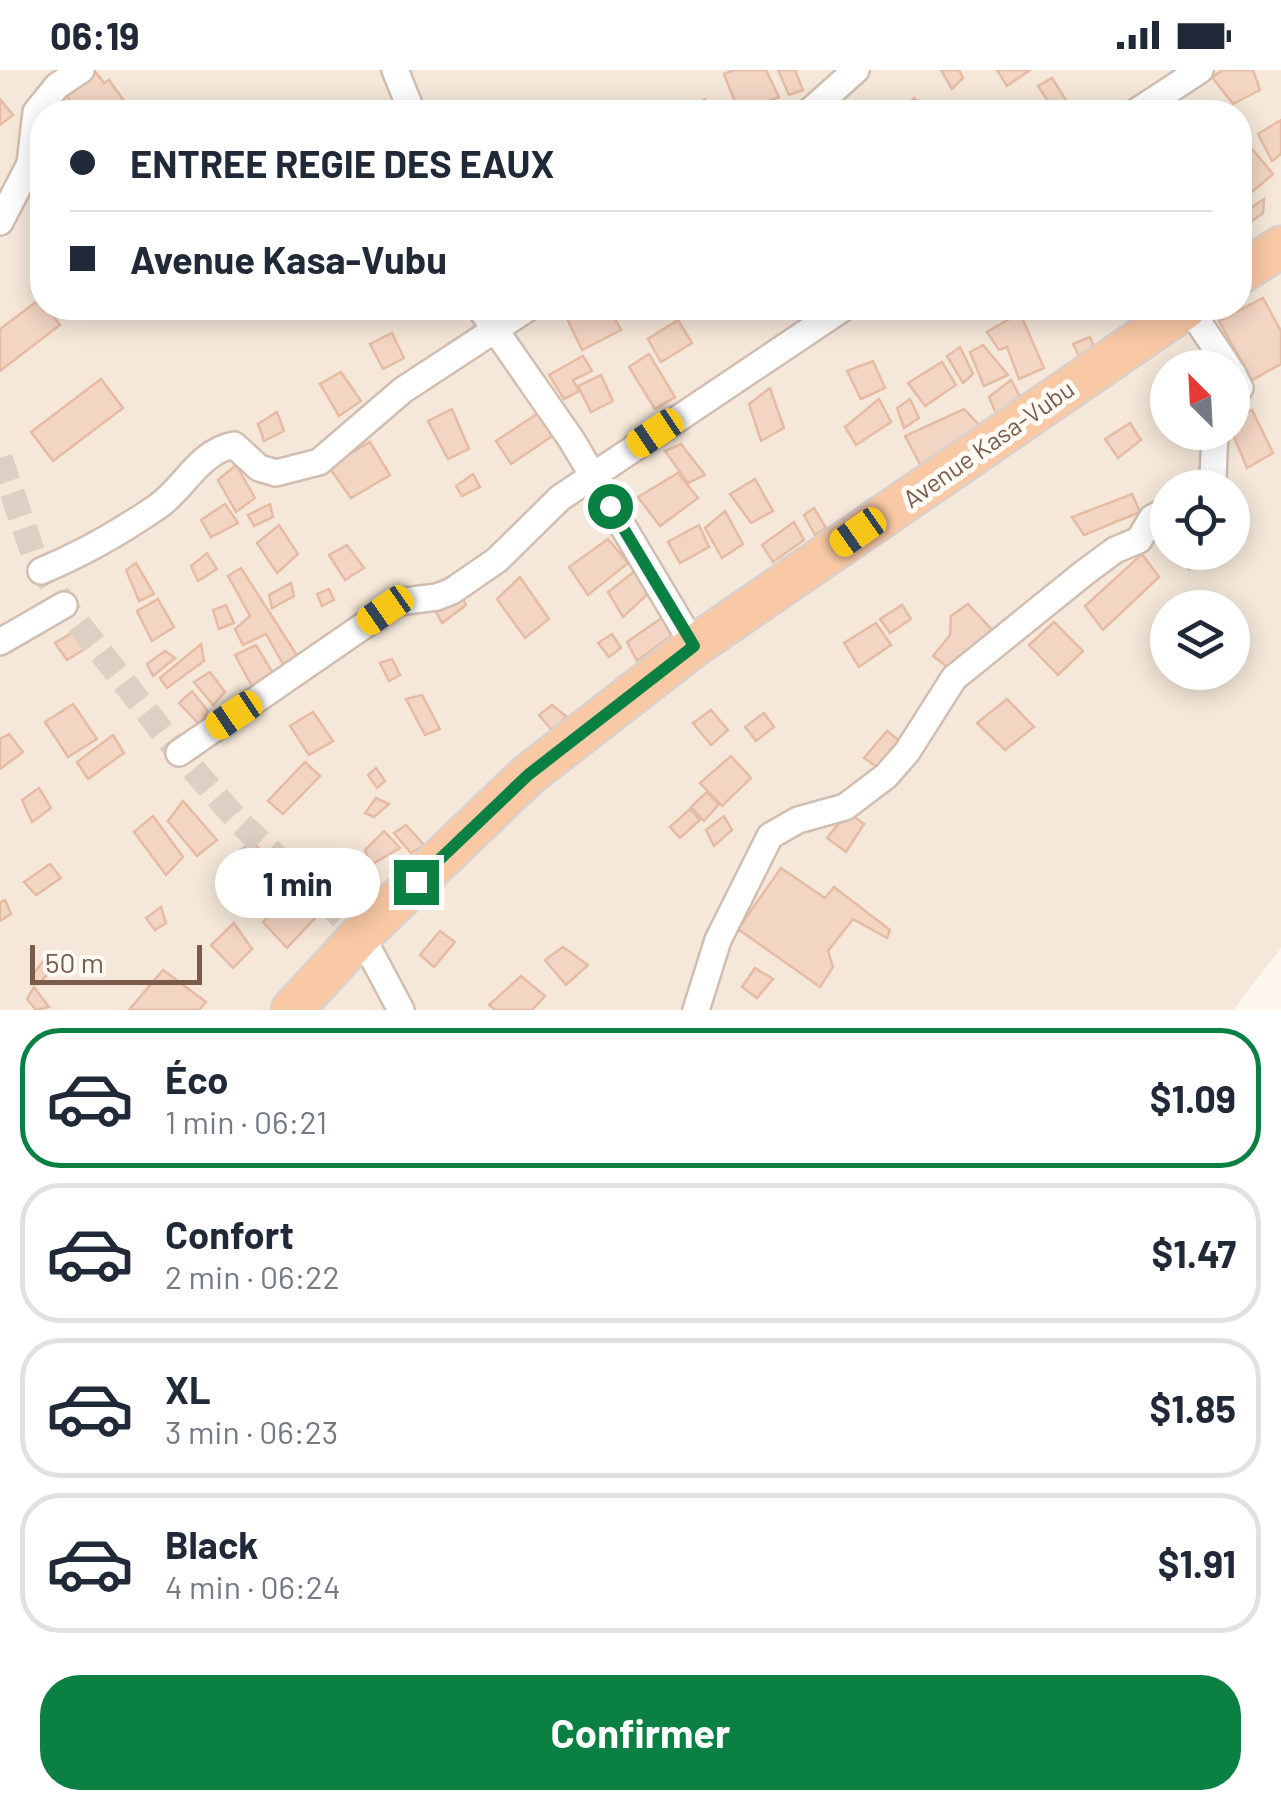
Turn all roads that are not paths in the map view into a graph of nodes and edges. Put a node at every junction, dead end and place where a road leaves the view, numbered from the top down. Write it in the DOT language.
graph roads {
  1 [pos="81,70"];
  2 [pos="396,70"];
  3 [pos="1200,70"];
  4 [pos="850,72"];
  5 [pos="46,100"];
  6 [pos="407,100"];
  7 [pos="821,100"];
  8 [pos="1154,100"];
  9 [pos="30,161"];
  10 [pos="20,190"];
  11 [pos="0,222"];
  12 [pos="1281,247"];
  13 [pos="1252,265"];
  14 [pos="487,320"];
  15 [pos="511,320"];
  16 [pos="826,320"];
  17 [pos="1169,320"];
  18 [pos="1196,320"];
  19 [pos="494,332"];
  20 [pos="1217,350"];
  21 [pos="592,475"];
  22 [pos="1150,521"];
  23 [pos="41,571"];
  24 [pos="64,605"];
  25 [pos="0,642"];
  26 [pos="694,646"];
  27 [pos="179,753"];
  28 [pos="361,935"];
  29 [pos="292,1010"];
  30 [pos="401,1010"];
  31 [pos="696,1010"];
  1 -- 5 [label="street"];
  2 -- 6 [label="street"];
  3 -- 8 [label="street"];
  4 -- 7 [label="street"];
  9 -- 10 [label="street"];
  10 -- 11 [label="street"];
  12 -- 13 [label="highway"];
  14 -- 19 [label="street"];
  15 -- 19 [label="street"];
  16 -- 21 [label="street"];
  17 -- 26 [label="highway, Avenue Kasa-Vubu"];
  18 -- 20 [label="street"];
  19 -- 21 [label="street"];
  19 -- 23 [label="street"];
  21 -- 26 [label="street"];
  21 -- 27 [label="street"];
  22 -- 31 [label="street"];
  24 -- 25 [label="street"];
  26 -- 28 [label="highway, Avenue Kasa-Vubu"];
  28 -- 29 [label="highway, Avenue Kasa-Vubu"];
  28 -- 30 [label="street"];
}
